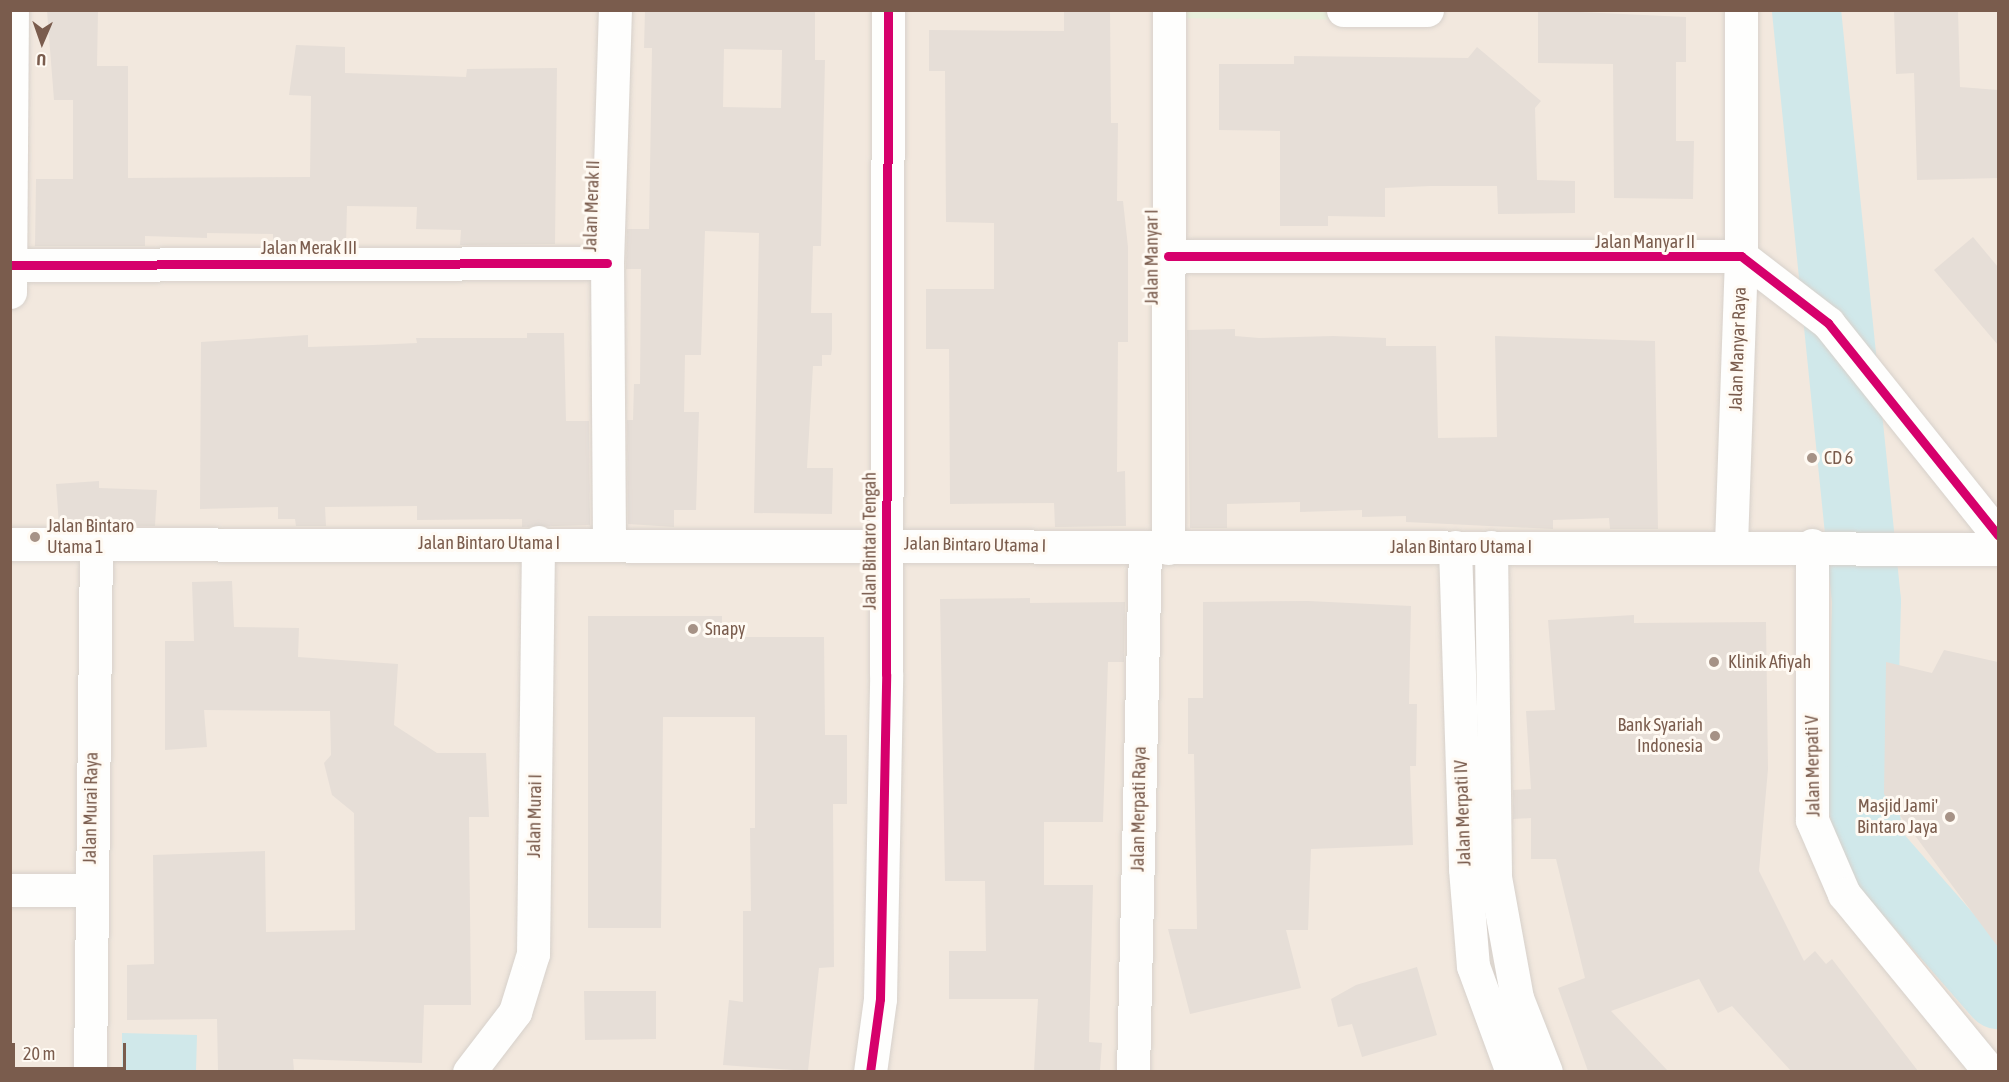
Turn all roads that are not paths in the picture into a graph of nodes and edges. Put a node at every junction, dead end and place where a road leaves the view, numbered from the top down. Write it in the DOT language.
graph roads {
  1 [pos="12,10"];
  2 [pos="615,10"];
  3 [pos="888,10"];
  4 [pos="1169,10"];
  5 [pos="1343,10"];
  6 [pos="1427,10"];
  7 [pos="1741,10"];
  8 [pos="1168,256"];
  9 [pos="1741,256"];
  10 [pos="607,263"];
  11 [pos="11,265"];
  12 [pos="10,292"];
  13 [pos="1998,535"];
  14 [pos="538,542"];
  15 [pos="609,543"];
  16 [pos="10,544"];
  17 [pos="96,544"];
  18 [pos="887,544"];
  19 [pos="1731,544"];
  20 [pos="1818,545"];
  21 [pos="1455,547"];
  22 [pos="1491,547"];
  23 [pos="1156,548"];
  24 [pos="1998,549"];
  25 [pos="10,890"];
  26 [pos="90,890"];
  27 [pos="1517,998"];
  28 [pos="1488,1013"];
  29 [pos="90,1071"];
  30 [pos="469,1071"];
  31 [pos="870,1071"];
  32 [pos="1132,1071"];
  33 [pos="1512,1071"];
  34 [pos="1546,1071"];
  35 [pos="1990,1071"];
  1 -- 11 [label="street"];
  2 -- 10 [label="street, Jalan Merak II"];
  3 -- 18 [label="street, Jalan Bintaro Tengah"];
  4 -- 8 [label="street, Jalan Manyar I"];
  5 -- 6 [label="street"];
  7 -- 9 [label="street, Jalan Manyar Raya"];
  8 -- 9 [label="street, Jalan Manyar II"];
  8 -- 23 [label="street, Jalan Manyar I"];
  9 -- 13 [label="street"];
  9 -- 19 [label="street, Jalan Manyar Raya"];
  10 -- 11 [label="street, Jalan Merak III"];
  10 -- 15 [label="street, Jalan Merak II"];
  11 -- 12 [label="street"];
  14 -- 15 [label="street, Jalan Bintaro Utama I"];
  14 -- 17 [label="street, Jalan Bintaro Utama I"];
  14 -- 30 [label="street, Jalan Murai I"];
  15 -- 18 [label="street, Jalan Bintaro Utama I"];
  16 -- 17 [label="street, Jalan Bintaro Utama I"];
  17 -- 26 [label="street, Jalan Murai Raya"];
  18 -- 23 [label="street, Jalan Bintaro Utama I"];
  18 -- 31 [label="street, Jalan Bintaro Tengah"];
  19 -- 20 [label="street, Jalan Bintaro Utama I"];
  19 -- 22 [label="street, Jalan Bintaro Utama I"];
  20 -- 24 [label="street, Jalan Bintaro Utama I"];
  20 -- 35 [label="street, Jalan Merpati V"];
  21 -- 22 [label="street, Jalan Bintaro Utama I"];
  21 -- 23 [label="street, Jalan Bintaro Utama I"];
  21 -- 28 [label="street, Jalan Merpati IV"];
  22 -- 27 [label="street, Jalan Merpati IV"];
  23 -- 32 [label="street, Jalan Merpati Raya"];
  25 -- 26 [label="street"];
  26 -- 29 [label="street, Jalan Murai Raya"];
  27 -- 28 [label="street"];
  27 -- 34 [label="street, Jalan Merpati IV"];
  28 -- 33 [label="street, Jalan Merpati IV"];
}
